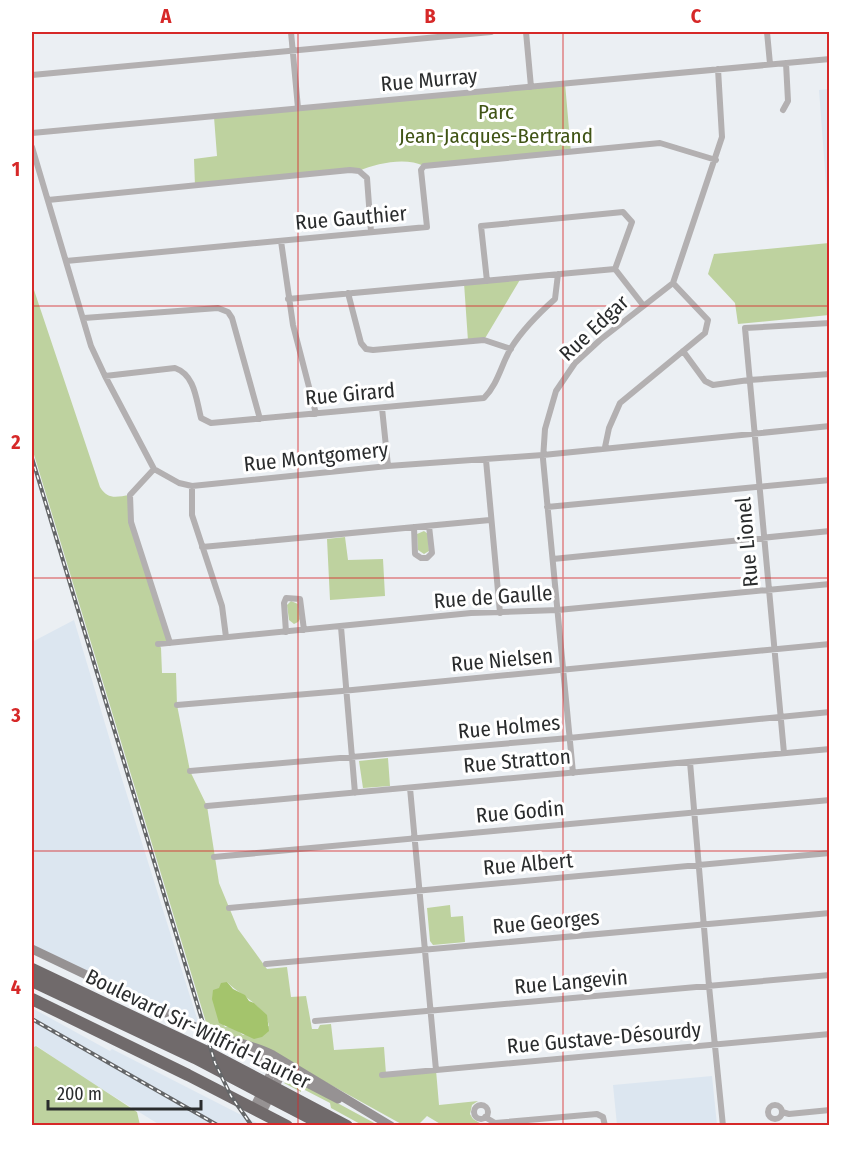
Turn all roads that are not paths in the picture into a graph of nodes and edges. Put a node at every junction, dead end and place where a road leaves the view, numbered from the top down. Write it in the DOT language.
graph roads {
  1 [pos="291,32"];
  2 [pos="491,32"];
  3 [pos="526,32"];
  4 [pos="767,32"];
  5 [pos="293,50"];
  6 [pos="830,59"];
  7 [pos="786,63"];
  8 [pos="770,64"];
  9 [pos="718,69"];
  10 [pos="32,75"];
  11 [pos="531,87"];
  12 [pos="298,108"];
  13 [pos="783,110"];
  14 [pos="32,133"];
  15 [pos="32,147"];
  16 [pos="716,160"];
  17 [pos="48,200"];
  18 [pos="371,232"];
  19 [pos="281,241"];
  20 [pos="66,261"];
  21 [pos="615,269"];
  22 [pos="558,274"];
  23 [pos="487,281"];
  24 [pos="673,283"];
  25 [pos="348,294"];
  26 [pos="288,299"];
  27 [pos="643,305"];
  28 [pos="84,318"];
  29 [pos="830,323"];
  30 [pos="511,349"];
  31 [pos="682,351"];
  32 [pos="830,374"];
  33 [pos="105,376"];
  34 [pos="749,380"];
  35 [pos="382,408"];
  36 [pos="316,414"];
  37 [pos="260,419"];
  38 [pos="830,426"];
  39 [pos="754,433"];
  40 [pos="606,447"];
  41 [pos="543,455"];
  42 [pos="486,460"];
  43 [pos="388,466"];
  44 [pos="154,469"];
  45 [pos="830,480"];
  46 [pos="192,486"];
  47 [pos="759,487"];
  48 [pos="547,507"];
  49 [pos="490,520"];
  50 [pos="429,526"];
  51 [pos="414,527"];
  52 [pos="830,531"];
  53 [pos="763,538"];
  54 [pos="202,547"];
  55 [pos="553,559"];
  56 [pos="830,584"];
  57 [pos="768,589"];
  58 [pos="558,610"];
  59 [pos="500,613"];
  60 [pos="341,627"];
  61 [pos="304,630"];
  62 [pos="286,632"];
  63 [pos="226,637"];
  64 [pos="170,643"];
  65 [pos="158,644"];
  66 [pos="830,644"];
  67 [pos="775,650"];
  68 [pos="563,670"];
  69 [pos="347,691"];
  70 [pos="177,705"];
  71 [pos="830,712"];
  72 [pos="782,717"];
  73 [pos="569,738"];
  74 [pos="830,749"];
  75 [pos="784,753"];
  76 [pos="352,757"];
  77 [pos="690,762"];
  78 [pos="190,771"];
  79 [pos="573,773"];
  80 [pos="410,788"];
  81 [pos="355,793"];
  82 [pos="830,800"];
  83 [pos="207,806"];
  84 [pos="694,813"];
  85 [pos="415,838"];
  86 [pos="830,853"];
  87 [pos="214,857"];
  88 [pos="699,865"];
  89 [pos="420,891"];
  90 [pos="229,908"];
  91 [pos="830,913"];
  92 [pos="703,924"];
  93 [pos="32,949"];
  94 [pos="424,950"];
  95 [pos="266,964"];
  96 [pos="32,969"];
  97 [pos="830,975"];
  98 [pos="32,981"];
  99 [pos="709,986"];
  100 [pos="32,999"];
  101 [pos="430,1011"];
  102 [pos="315,1021"];
  103 [pos="830,1034"];
  104 [pos="715,1044"];
  105 [pos="278,1069"];
  106 [pos="436,1070"];
  107 [pos="381,1075"];
  108 [pos="260,1105"];
  109 [pos="830,1110"];
  110 [pos="782,1112"];
  111 [pos="485,1117"];
  112 [pos="389,1124"];
  113 [pos="286,1125"];
  114 [pos="325,1125"];
  115 [pos="347,1125"];
  116 [pos="605,1125"];
  117 [pos="723,1125"];
  1 -- 5 [label="street"];
  2 -- 5 [label="street"];
  3 -- 11 [label="street"];
  4 -- 8 [label="street"];
  5 -- 10 [label="street"];
  5 -- 12 [label="street"];
  6 -- 7 [label="street, Rue Murray"];
  7 -- 8 [label="street, Rue Murray"];
  7 -- 13 [label="street"];
  8 -- 9 [label="street, Rue Murray"];
  9 -- 11 [label="street, Rue Murray"];
  9 -- 16 [label="street"];
  11 -- 12 [label="street, Rue Murray"];
  12 -- 14 [label="street, Rue Murray"];
  15 -- 17 [label="street"];
  16 -- 18 [label="street, Rue Gauthier"];
  16 -- 24 [label="street"];
  17 -- 18 [label="street"];
  17 -- 20 [label="street"];
  18 -- 19 [label="street, Rue Gauthier"];
  19 -- 20 [label="street, Rue Gauthier"];
  19 -- 26 [label="street"];
  20 -- 28 [label="street"];
  21 -- 22 [label="street"];
  21 -- 23 [label="street"];
  21 -- 27 [label="street"];
  22 -- 23 [label="street"];
  22 -- 30 [label="street, Rue Girard"];
  23 -- 25 [label="street"];
  24 -- 27 [label="street, Rue Edgar"];
  24 -- 31 [label="street"];
  25 -- 26 [label="street"];
  25 -- 30 [label="street"];
  26 -- 36 [label="street"];
  27 -- 41 [label="street, Rue Edgar"];
  28 -- 33 [label="street"];
  28 -- 37 [label="street"];
  29 -- 34 [label="street, Rue Lionel"];
  30 -- 35 [label="street, Rue Girard"];
  31 -- 34 [label="street"];
  31 -- 40 [label="street"];
  32 -- 34 [label="street"];
  33 -- 37 [label="street, Rue Girard"];
  33 -- 44 [label="street"];
  34 -- 39 [label="street, Rue Lionel"];
  35 -- 36 [label="street, Rue Girard"];
  35 -- 43 [label="street"];
  36 -- 37 [label="street, Rue Girard"];
  38 -- 39 [label="street, Rue Montgomery"];
  39 -- 40 [label="street, Rue Montgomery"];
  39 -- 47 [label="street, Rue Lionel"];
  40 -- 41 [label="street, Rue Montgomery"];
  41 -- 42 [label="street, Rue Montgomery"];
  41 -- 48 [label="street, Rue Edgar"];
  42 -- 43 [label="street, Rue Montgomery"];
  42 -- 49 [label="street"];
  43 -- 46 [label="street, Rue Montgomery"];
  44 -- 46 [label="street, Rue Montgomery"];
  44 -- 64 [label="street"];
  45 -- 47 [label="street"];
  46 -- 54 [label="street"];
  47 -- 48 [label="street"];
  47 -- 53 [label="street, Rue Lionel"];
  48 -- 55 [label="street, Rue Edgar"];
  49 -- 50 [label="street"];
  49 -- 59 [label="street"];
  50 -- 51 [label="street"];
  50 -- 51 [label="street"];
  51 -- 54 [label="street"];
  52 -- 53 [label="street"];
  53 -- 55 [label="street"];
  53 -- 57 [label="street, Rue Lionel"];
  54 -- 63 [label="street"];
  55 -- 58 [label="street, Rue Edgar"];
  56 -- 57 [label="street, Rue de Gaulle"];
  57 -- 58 [label="street, Rue de Gaulle"];
  57 -- 67 [label="street, Rue Lionel"];
  58 -- 59 [label="street, Rue de Gaulle"];
  58 -- 68 [label="street, Rue Edgar"];
  59 -- 60 [label="street, Rue de Gaulle"];
  60 -- 61 [label="street, Rue de Gaulle"];
  60 -- 69 [label="street"];
  61 -- 62 [label="street, Rue de Gaulle"];
  61 -- 62 [label="street"];
  62 -- 63 [label="street, Rue de Gaulle"];
  63 -- 64 [label="street, Rue de Gaulle"];
  64 -- 65 [label="street, Rue de Gaulle"];
  66 -- 67 [label="street, Rue Nielsen"];
  67 -- 68 [label="street, Rue Nielsen"];
  67 -- 72 [label="street, Rue Lionel"];
  68 -- 69 [label="street, Rue Nielsen"];
  68 -- 73 [label="street, Rue Edgar"];
  69 -- 70 [label="street, Rue Nielsen"];
  69 -- 76 [label="street"];
  71 -- 72 [label="street, Rue Holmes"];
  72 -- 73 [label="street, Rue Holmes"];
  72 -- 75 [label="street, Rue Lionel"];
  73 -- 76 [label="street, Rue Holmes"];
  73 -- 79 [label="street, Rue Edgar"];
  74 -- 75 [label="street, Rue Stratton"];
  75 -- 77 [label="street, Rue Stratton"];
  76 -- 78 [label="street, Rue Holmes"];
  76 -- 81 [label="street"];
  77 -- 79 [label="street, Rue Stratton"];
  77 -- 84 [label="street"];
  79 -- 80 [label="street, Rue Stratton"];
  80 -- 81 [label="street, Rue Stratton"];
  80 -- 85 [label="street"];
  81 -- 83 [label="street, Rue Stratton"];
  82 -- 84 [label="street, Rue Godin"];
  84 -- 85 [label="street, Rue Godin"];
  84 -- 88 [label="street"];
  85 -- 87 [label="street, Rue Godin"];
  85 -- 89 [label="street"];
  86 -- 88 [label="street, Rue Albert"];
  88 -- 89 [label="street, Rue Albert"];
  88 -- 92 [label="street"];
  89 -- 90 [label="street, Rue Albert"];
  89 -- 94 [label="street"];
  91 -- 92 [label="street, Rue Georges"];
  92 -- 94 [label="street, Rue Georges"];
  92 -- 99 [label="street"];
  93 -- 105 [label="street, Boulevard Sir-Wilfrid-Laurier"];
  94 -- 95 [label="street, Rue Georges"];
  94 -- 101 [label="street"];
  96 -- 115 [label="highway, Boulevard Sir-Wilfrid-Laurier"];
  97 -- 99 [label="street, Rue Langevin"];
  98 -- 114 [label="highway, Boulevard Sir-Wilfrid-Laurier"];
  99 -- 101 [label="street, Rue Langevin"];
  99 -- 104 [label="street"];
  100 -- 108 [label="highway"];
  101 -- 102 [label="street, Rue Langevin"];
  101 -- 106 [label="street"];
  103 -- 104 [label="street, Rue Gustave-Désourdy"];
  104 -- 106 [label="street, Rue Gustave-Désourdy"];
  104 -- 117 [label="street"];
  105 -- 108 [label="street"];
  105 -- 112 [label="street, Boulevard Sir-Wilfrid-Laurier"];
  106 -- 107 [label="street, Rue Gustave-Désourdy"];
  108 -- 113 [label="highway"];
  109 -- 110 [label="street"];
  111 -- 116 [label="street"];
}
